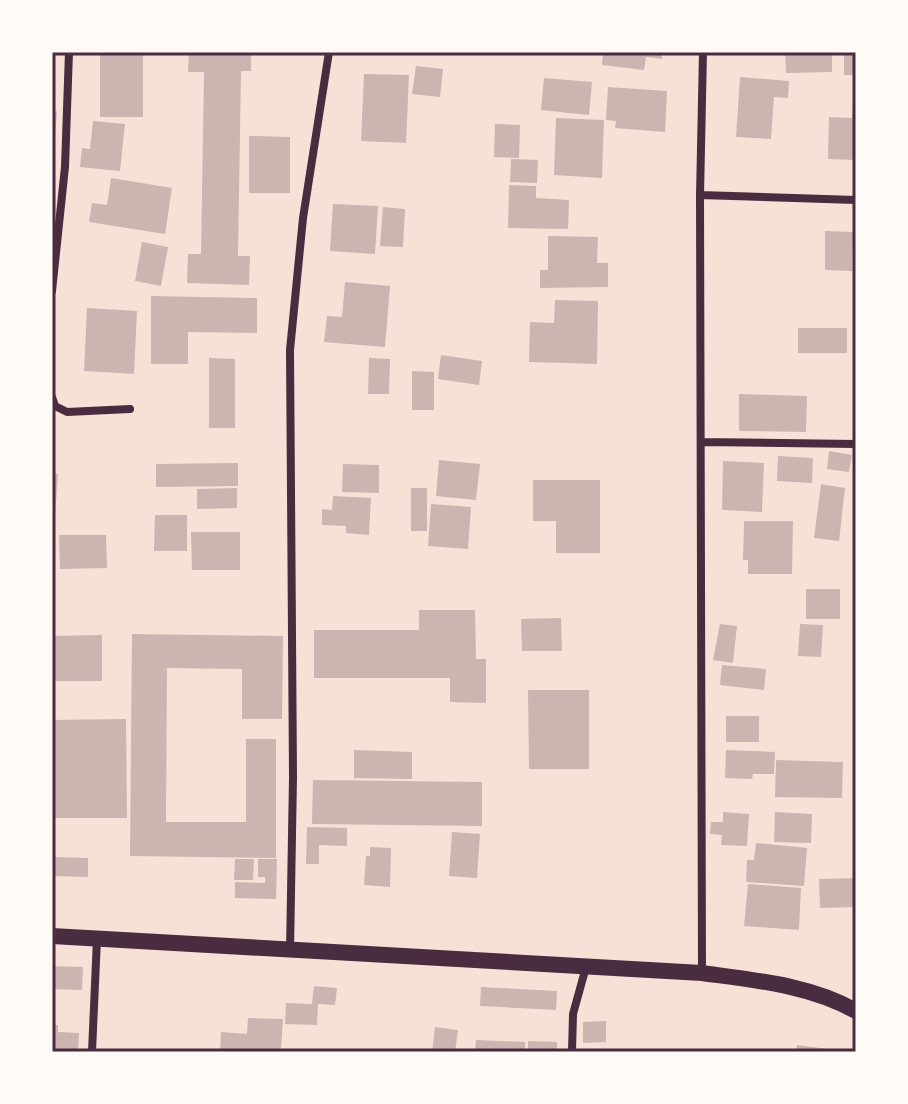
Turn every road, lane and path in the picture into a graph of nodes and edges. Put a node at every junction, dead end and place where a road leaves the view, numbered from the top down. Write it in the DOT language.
graph roads {
  1 [pos="69,52"];
  2 [pos="329,52"];
  3 [pos="703,52"];
  4 [pos="700,195"];
  5 [pos="856,200"];
  6 [pos="52,291"];
  7 [pos="52,397"];
  8 [pos="130,409"];
  9 [pos="702,442"];
  10 [pos="856,444"];
  11 [pos="52,936"];
  12 [pos="97,939"];
  13 [pos="290,951"];
  14 [pos="586,967"];
  15 [pos="702,973"];
  16 [pos="856,1011"];
  17 [pos="92,1052"];
  18 [pos="572,1052"];
  1 -- 6 [label="street"];
  2 -- 13 [label="street"];
  3 -- 4 [label="street"];
  4 -- 5 [label="street"];
  4 -- 9 [label="street"];
  7 -- 8 [label="street"];
  9 -- 10 [label="street"];
  9 -- 15 [label="street"];
  11 -- 12 [label="main road"];
  12 -- 13 [label="main road"];
  12 -- 17 [label="street"];
  13 -- 14 [label="main road"];
  14 -- 15 [label="main road"];
  14 -- 18 [label="street"];
  15 -- 16 [label="main road"];
}
